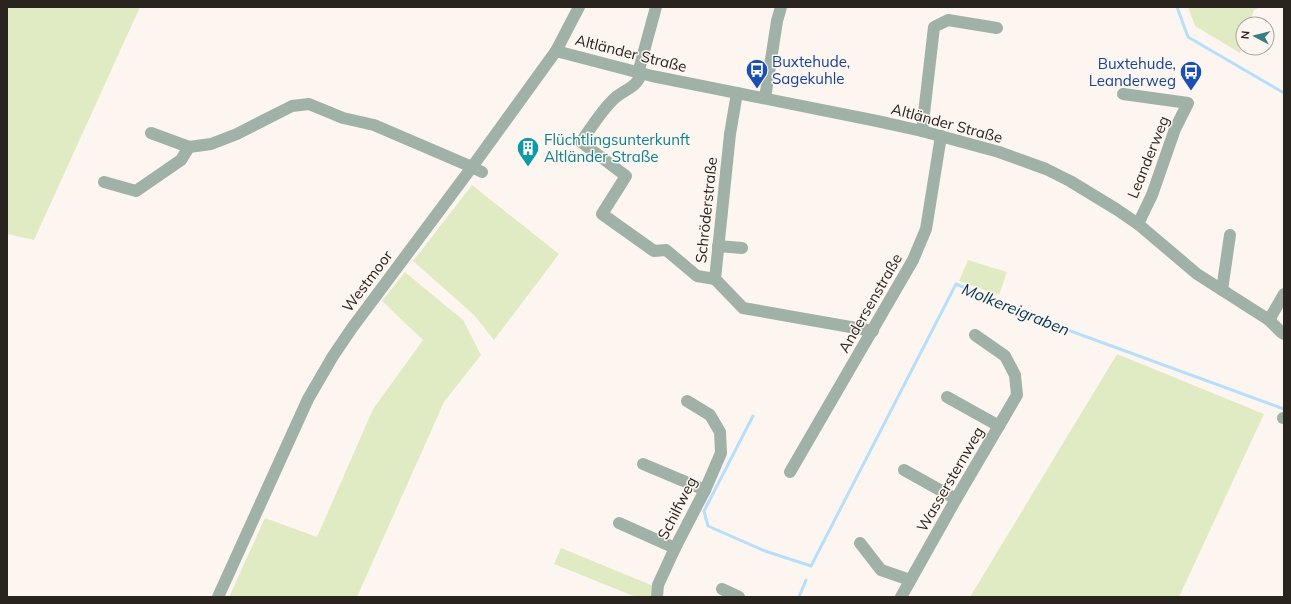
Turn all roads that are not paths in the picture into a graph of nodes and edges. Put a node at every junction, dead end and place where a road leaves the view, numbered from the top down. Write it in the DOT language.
graph roads {
  1 [pos="579,7"];
  2 [pos="656,7"];
  3 [pos="781,7"];
  4 [pos="997,28"];
  5 [pos="556,50"];
  6 [pos="639,73"];
  7 [pos="737,93"];
  8 [pos="1124,94"];
  9 [pos="765,98"];
  10 [pos="922,131"];
  11 [pos="151,133"];
  12 [pos="940,136"];
  13 [pos="189,147"];
  14 [pos="477,170"];
  15 [pos="104,182"];
  16 [pos="1138,224"];
  17 [pos="1230,235"];
  18 [pos="718,246"];
  19 [pos="742,248"];
  20 [pos="715,279"];
  21 [pos="1222,290"];
  22 [pos="1284,294"];
  23 [pos="1269,320"];
  24 [pos="873,331"];
  25 [pos="1284,334"];
  26 [pos="975,336"];
  27 [pos="947,397"];
  28 [pos="687,400"];
  29 [pos="999,426"];
  30 [pos="643,464"];
  31 [pos="904,470"];
  32 [pos="790,472"];
  33 [pos="705,490"];
  34 [pos="956,499"];
  35 [pos="619,523"];
  36 [pos="860,543"];
  37 [pos="675,548"];
  38 [pos="910,580"];
  39 [pos="722,589"];
  40 [pos="218,597"];
  41 [pos="657,597"];
  42 [pos="739,597"];
  43 [pos="901,597"];
  1 -- 5 [label="street, Westmoor"];
  2 -- 6 [label="street"];
  3 -- 9 [label="street"];
  4 -- 10 [label="street"];
  5 -- 6 [label="street, Altländer Straße"];
  5 -- 14 [label="street, Westmoor"];
  6 -- 7 [label="street, Altländer Straße"];
  6 -- 20 [label="street"];
  7 -- 9 [label="street, Altländer Straße"];
  7 -- 18 [label="street, Schröderstraße"];
  8 -- 16 [label="street, Leanderweg"];
  9 -- 10 [label="street, Altländer Straße"];
  10 -- 12 [label="street, Altländer Straße"];
  11 -- 13 [label="street"];
  12 -- 16 [label="street, Altländer Straße"];
  12 -- 24 [label="street, Andersenstraße"];
  13 -- 14 [label="street"];
  13 -- 15 [label="street"];
  14 -- 40 [label="street, Westmoor"];
  16 -- 21 [label="street, Altländer Straße"];
  17 -- 21 [label="street"];
  18 -- 19 [label="street"];
  18 -- 20 [label="street, Schröderstraße"];
  20 -- 24 [label="street, Schröderstraße"];
  21 -- 23 [label="street, Altländer Straße"];
  22 -- 23 [label="street"];
  23 -- 25 [label="street, Altländer Straße"];
  24 -- 32 [label="street, Andersenstraße"];
  26 -- 29 [label="street, Wassersternweg"];
  27 -- 29 [label="street"];
  28 -- 33 [label="street, Schilfweg"];
  29 -- 34 [label="street, Wassersternweg"];
  30 -- 33 [label="street"];
  31 -- 34 [label="street"];
  33 -- 37 [label="street, Schilfweg"];
  34 -- 38 [label="street, Wassersternweg"];
  35 -- 37 [label="street"];
  36 -- 38 [label="street"];
  37 -- 41 [label="street, Schilfweg"];
  38 -- 43 [label="street, Wassersternweg"];
  39 -- 42 [label="street"];
}
